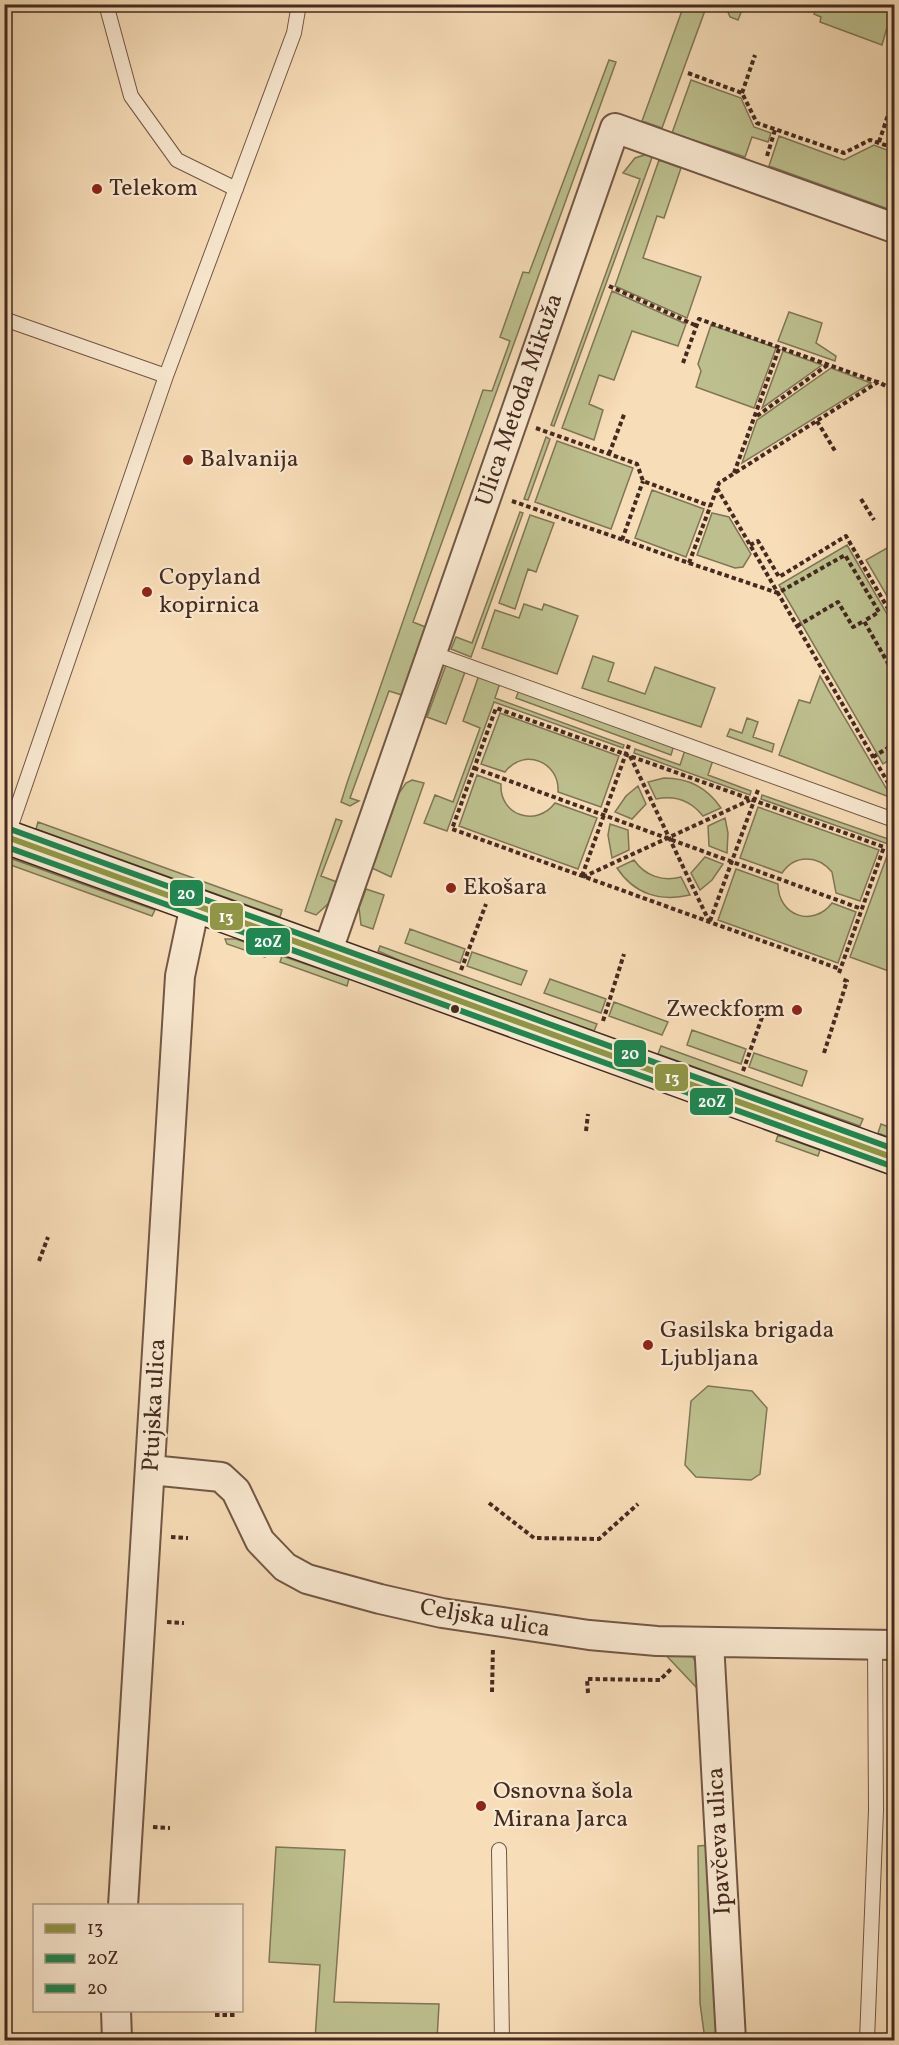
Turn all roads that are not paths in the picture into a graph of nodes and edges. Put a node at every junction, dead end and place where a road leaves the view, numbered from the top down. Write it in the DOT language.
graph roads {
  1 [pos="106,4"];
  2 [pos="299,4"];
  3 [pos="236,189"];
  4 [pos="894,228"];
  5 [pos="4,319"];
  6 [pos="166,376"];
  7 [pos="432,653"];
  8 [pos="894,819"];
  9 [pos="6,836"];
  10 [pos="195,905"];
  11 [pos="327,952"];
  12 [pos="894,1158"];
  13 [pos="151,1470"];
  14 [pos="709,1642"];
  15 [pos="885,1644"];
  16 [pos="498,1850"];
  17 [pos="123,1904"];
  18 [pos="116,2012"];
  19 [pos="117,2040"];
  20 [pos="502,2040"];
  21 [pos="731,2040"];
  22 [pos="867,2040"];
  1 -- 3 [label="lane"];
  2 -- 3 [label="lane"];
  3 -- 6 [label="lane"];
  4 -- 7 [label="street, Ulica Metoda Mikuža"];
  5 -- 6 [label="lane"];
  6 -- 9 [label="lane"];
  7 -- 8 [label="lane"];
  7 -- 11 [label="street, Ulica Metoda Mikuža"];
  9 -- 10 [label="street"];
  10 -- 11 [label="street"];
  10 -- 13 [label="street, Ptujska ulica"];
  11 -- 12 [label="street"];
  13 -- 14 [label="street, Celjska ulica"];
  13 -- 17 [label="street, Ptujska ulica"];
  14 -- 15 [label="street, Celjska ulica"];
  14 -- 21 [label="street, Ipavčeva ulica"];
  15 -- 22 [label="lane, Celjska ulica"];
  16 -- 20 [label="lane"];
  18 -- 19 [label="street"];
}
